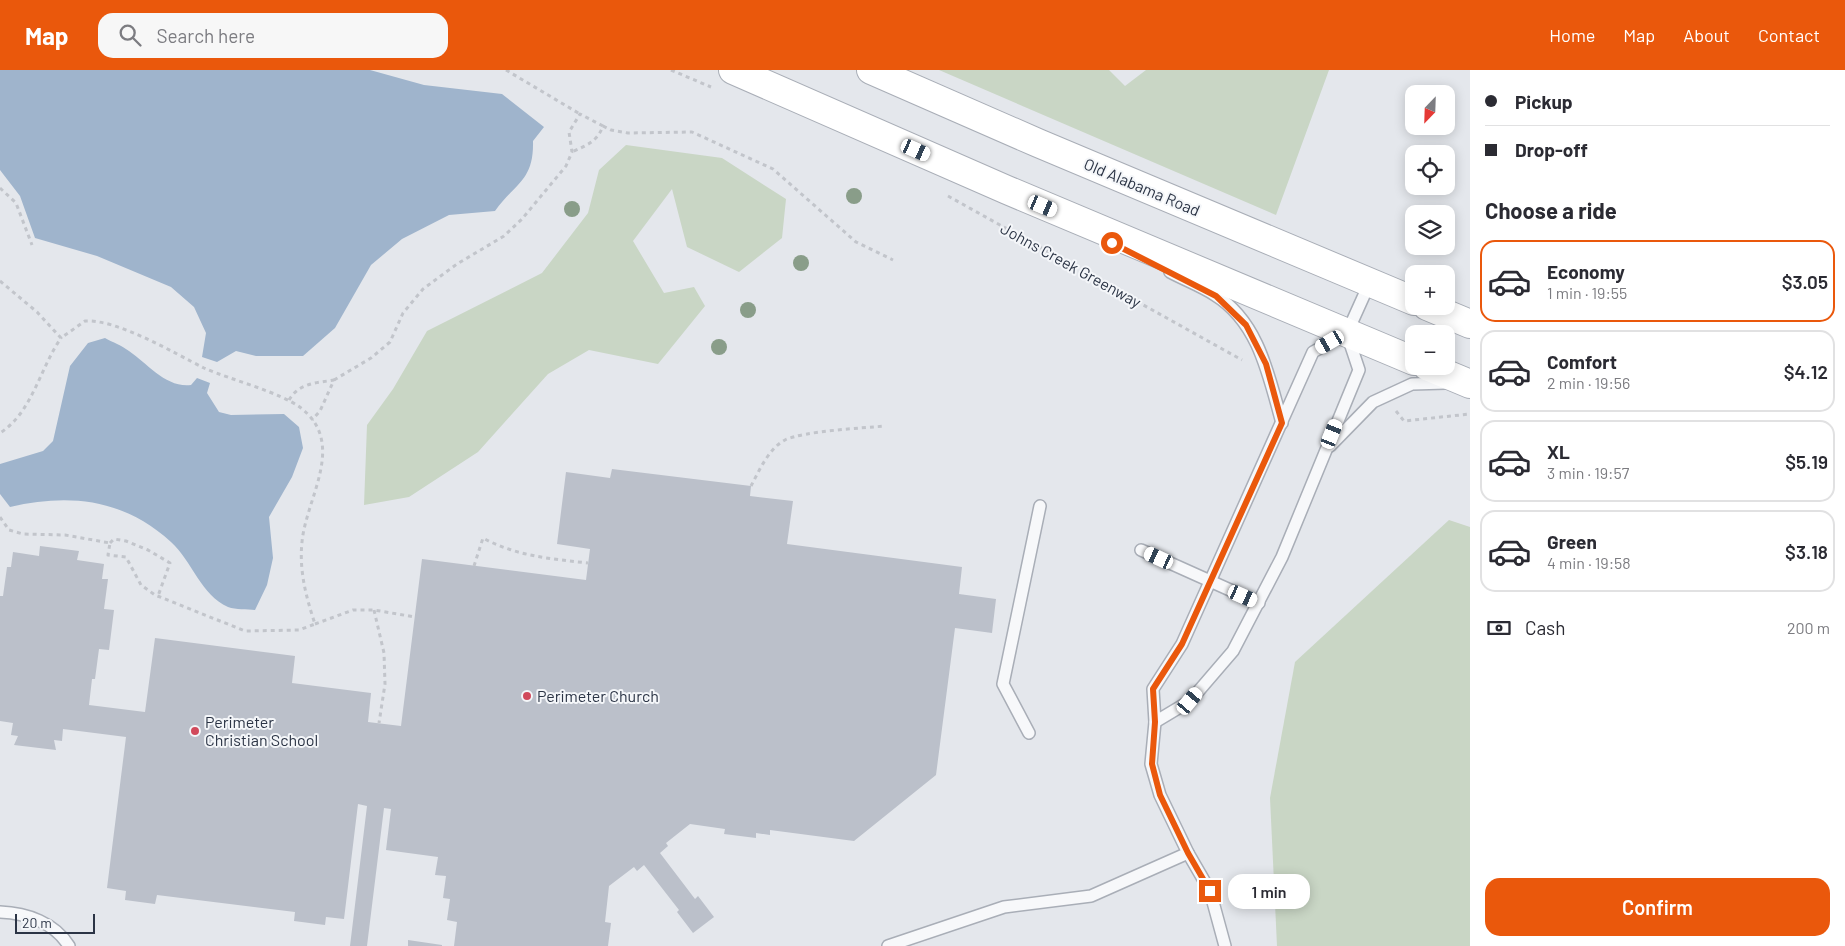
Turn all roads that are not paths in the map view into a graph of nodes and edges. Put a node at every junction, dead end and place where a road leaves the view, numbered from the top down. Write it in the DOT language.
graph roads {
  1 [pos="871,70"];
  2 [pos="724,80"];
  3 [pos="1007,190"];
  4 [pos="1370,282"];
  5 [pos="1405,297"];
  6 [pos="1448,315"];
  7 [pos="1470,324"];
  8 [pos="1347,333"];
  9 [pos="1405,356"];
  10 [pos="1449,375"];
  11 [pos="1468,383"];
  12 [pos="1282,423"];
  13 [pos="1325,451"];
  14 [pos="1040,506"];
  15 [pos="1141,550"];
  16 [pos="1211,582"];
  17 [pos="1259,603"];
  18 [pos="1155,722"];
  19 [pos="1029,734"];
  20 [pos="1188,853"];
  21 [pos="0,912"];
  22 [pos="69,946"];
  23 [pos="888,946"];
  24 [pos="1224,946"];
  1 -- 4 [label="main road, Old Alabama Road"];
  2 -- 3 [label="main road"];
  3 -- 8 [label="main road"];
  3 -- 12 [label="lane"];
  4 -- 5 [label="main road, Old Alabama Road"];
  4 -- 8 [label="lane"];
  6 -- 7 [label="main road"];
  8 -- 9 [label="main road"];
  8 -- 12 [label="lane"];
  8 -- 13 [label="lane"];
  10 -- 11 [label="main road"];
  11 -- 13 [label="lane"];
  12 -- 16 [label="lane"];
  13 -- 17 [label="lane"];
  14 -- 19 [label="lane"];
  15 -- 16 [label="lane"];
  16 -- 17 [label="lane"];
  16 -- 18 [label="lane"];
  17 -- 18 [label="lane"];
  18 -- 20 [label="lane"];
  20 -- 23 [label="lane"];
  20 -- 24 [label="lane"];
  21 -- 22 [label="lane"];
}
